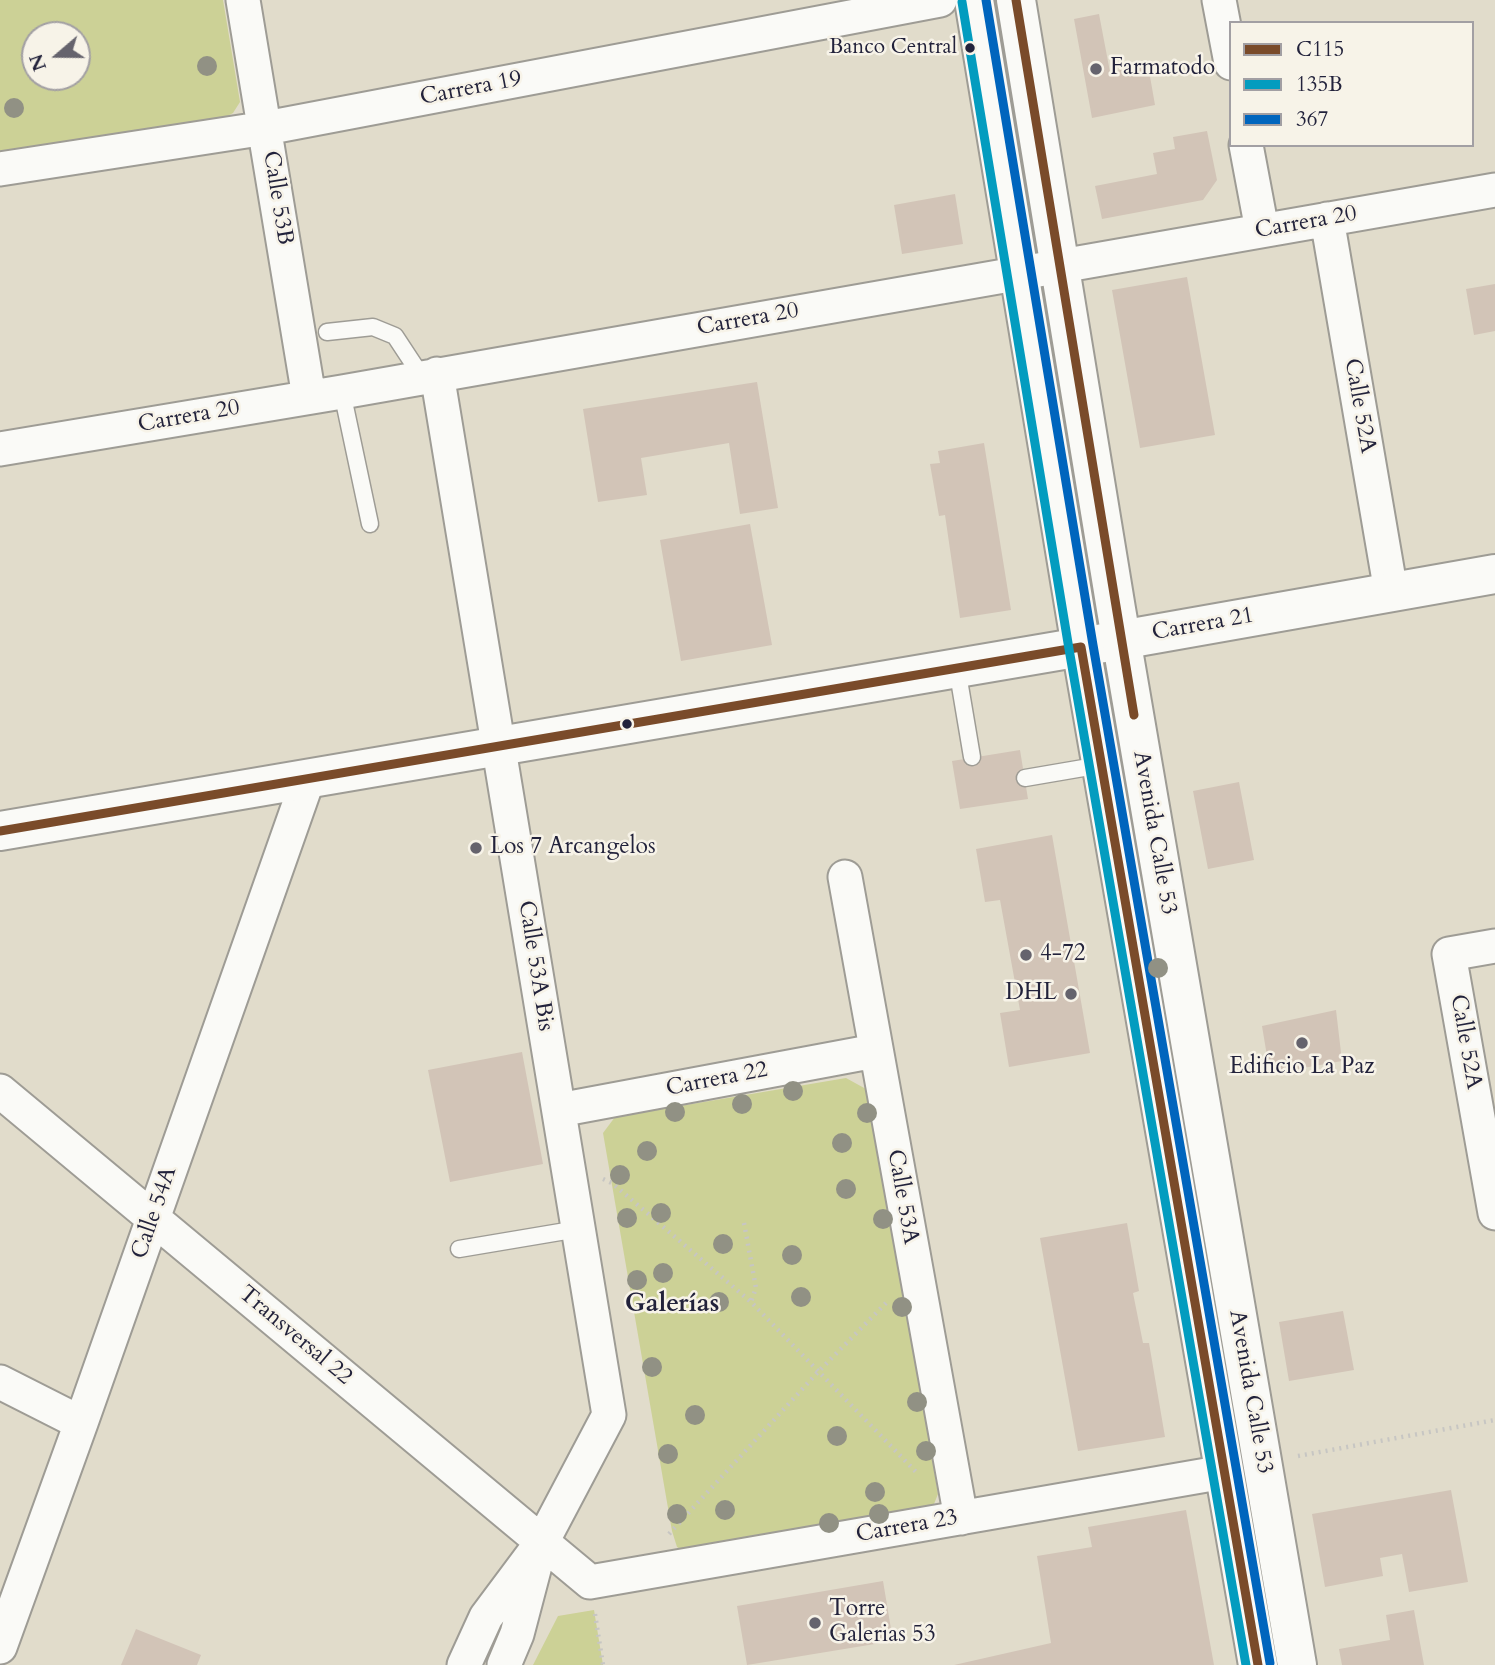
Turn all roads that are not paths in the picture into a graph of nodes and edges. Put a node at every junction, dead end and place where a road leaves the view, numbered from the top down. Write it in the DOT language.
graph roads {
  1 [pos="243,0"];
  2 [pos="940,0"];
  3 [pos="974,0"];
  4 [pos="1016,0"];
  5 [pos="1219,0"];
  6 [pos="1229,52"];
  7 [pos="266,128"];
  8 [pos="1246,147"];
  9 [pos="0,169"];
  10 [pos="1495,190"];
  11 [pos="1327,219"];
  12 [pos="1262,230"];
  13 [pos="1059,265"];
  14 [pos="1019,272"];
  15 [pos="327,332"];
  16 [pos="430,376"];
  17 [pos="342,391"];
  18 [pos="309,397"];
  19 [pos="0,449"];
  20 [pos="370,524"];
  21 [pos="1495,574"];
  22 [pos="1391,592"];
  23 [pos="1121,640"];
  24 [pos="1081,647"];
  25 [pos="957,668"];
  26 [pos="499,746"];
  27 [pos="972,757"];
  28 [pos="1101,765"];
  29 [pos="1025,778"];
  30 [pos="308,779"];
  31 [pos="0,831"];
  32 [pos="845,877"];
  33 [pos="1495,946"];
  34 [pos="875,1051"];
  35 [pos="0,1091"];
  36 [pos="559,1110"];
  37 [pos="1495,1213"];
  38 [pos="153,1218"];
  39 [pos="579,1229"];
  40 [pos="459,1249"];
  41 [pos="0,1382"];
  42 [pos="81,1423"];
  43 [pos="1224,1472"];
  44 [pos="961,1518"];
  45 [pos="542,1542"];
  46 [pos="590,1582"];
  47 [pos="0,1647"];
  48 [pos="464,1665"];
  49 [pos="503,1665"];
  50 [pos="1258,1665"];
  51 [pos="1297,1665"];
  1 -- 7 [label="street, Calle 53B"];
  2 -- 7 [label="street, Carrera 19"];
  3 -- 14 [label="main road, Avenida Calle 53"];
  4 -- 13 [label="main road, Avenida Calle 53"];
  5 -- 6 [label="street"];
  7 -- 9 [label="street, Carrera 19"];
  7 -- 18 [label="street, Calle 53B"];
  8 -- 12 [label="street"];
  10 -- 11 [label="street, Carrera 20"];
  11 -- 12 [label="street, Carrera 20"];
  11 -- 22 [label="street, Calle 52A"];
  12 -- 13 [label="street, Carrera 20"];
  13 -- 14 [label="street, Carrera 20"];
  13 -- 23 [label="main road, Avenida Calle 53"];
  14 -- 16 [label="street, Carrera 20"];
  14 -- 24 [label="main road, Avenida Calle 53"];
  15 -- 16 [label="lane"];
  16 -- 17 [label="street, Carrera 20"];
  16 -- 26 [label="street, Calle 53A Bis"];
  17 -- 18 [label="street, Carrera 20"];
  17 -- 20 [label="lane"];
  18 -- 19 [label="street, Carrera 20"];
  21 -- 22 [label="main road, Carrera 21"];
  22 -- 23 [label="main road, Carrera 21"];
  23 -- 24 [label="main road, Carrera 21"];
  23 -- 51 [label="main road, Avenida Calle 53"];
  24 -- 25 [label="main road, Carrera 21"];
  24 -- 28 [label="main road, Avenida Calle 53"];
  25 -- 26 [label="main road, Carrera 21"];
  25 -- 27 [label="lane"];
  26 -- 30 [label="main road, Carrera 21"];
  26 -- 36 [label="street, Calle 53A Bis"];
  28 -- 29 [label="lane"];
  28 -- 43 [label="main road, Avenida Calle 53"];
  30 -- 31 [label="main road, Carrera 21"];
  30 -- 38 [label="street, Calle 54A"];
  32 -- 34 [label="street, Calle 53A"];
  33 -- 37 [label="street, Calle 52A"];
  34 -- 36 [label="street, Carrera 22"];
  34 -- 44 [label="street, Calle 53A"];
  35 -- 38 [label="street, Transversal 22"];
  36 -- 39 [label="street, Calle 53A Bis"];
  38 -- 42 [label="street, Calle 54A"];
  38 -- 45 [label="street, Transversal 22"];
  39 -- 40 [label="lane"];
  39 -- 45 [label="street, Calle 53A Bis"];
  41 -- 42 [label="street"];
  42 -- 47 [label="street, Calle 54A"];
  43 -- 44 [label="street, Carrera 23"];
  43 -- 50 [label="main road, Avenida Calle 53"];
  44 -- 46 [label="street, Carrera 23"];
  45 -- 46 [label="street, Transversal 22"];
  45 -- 48 [label="street"];
  45 -- 49 [label="street"];
}
